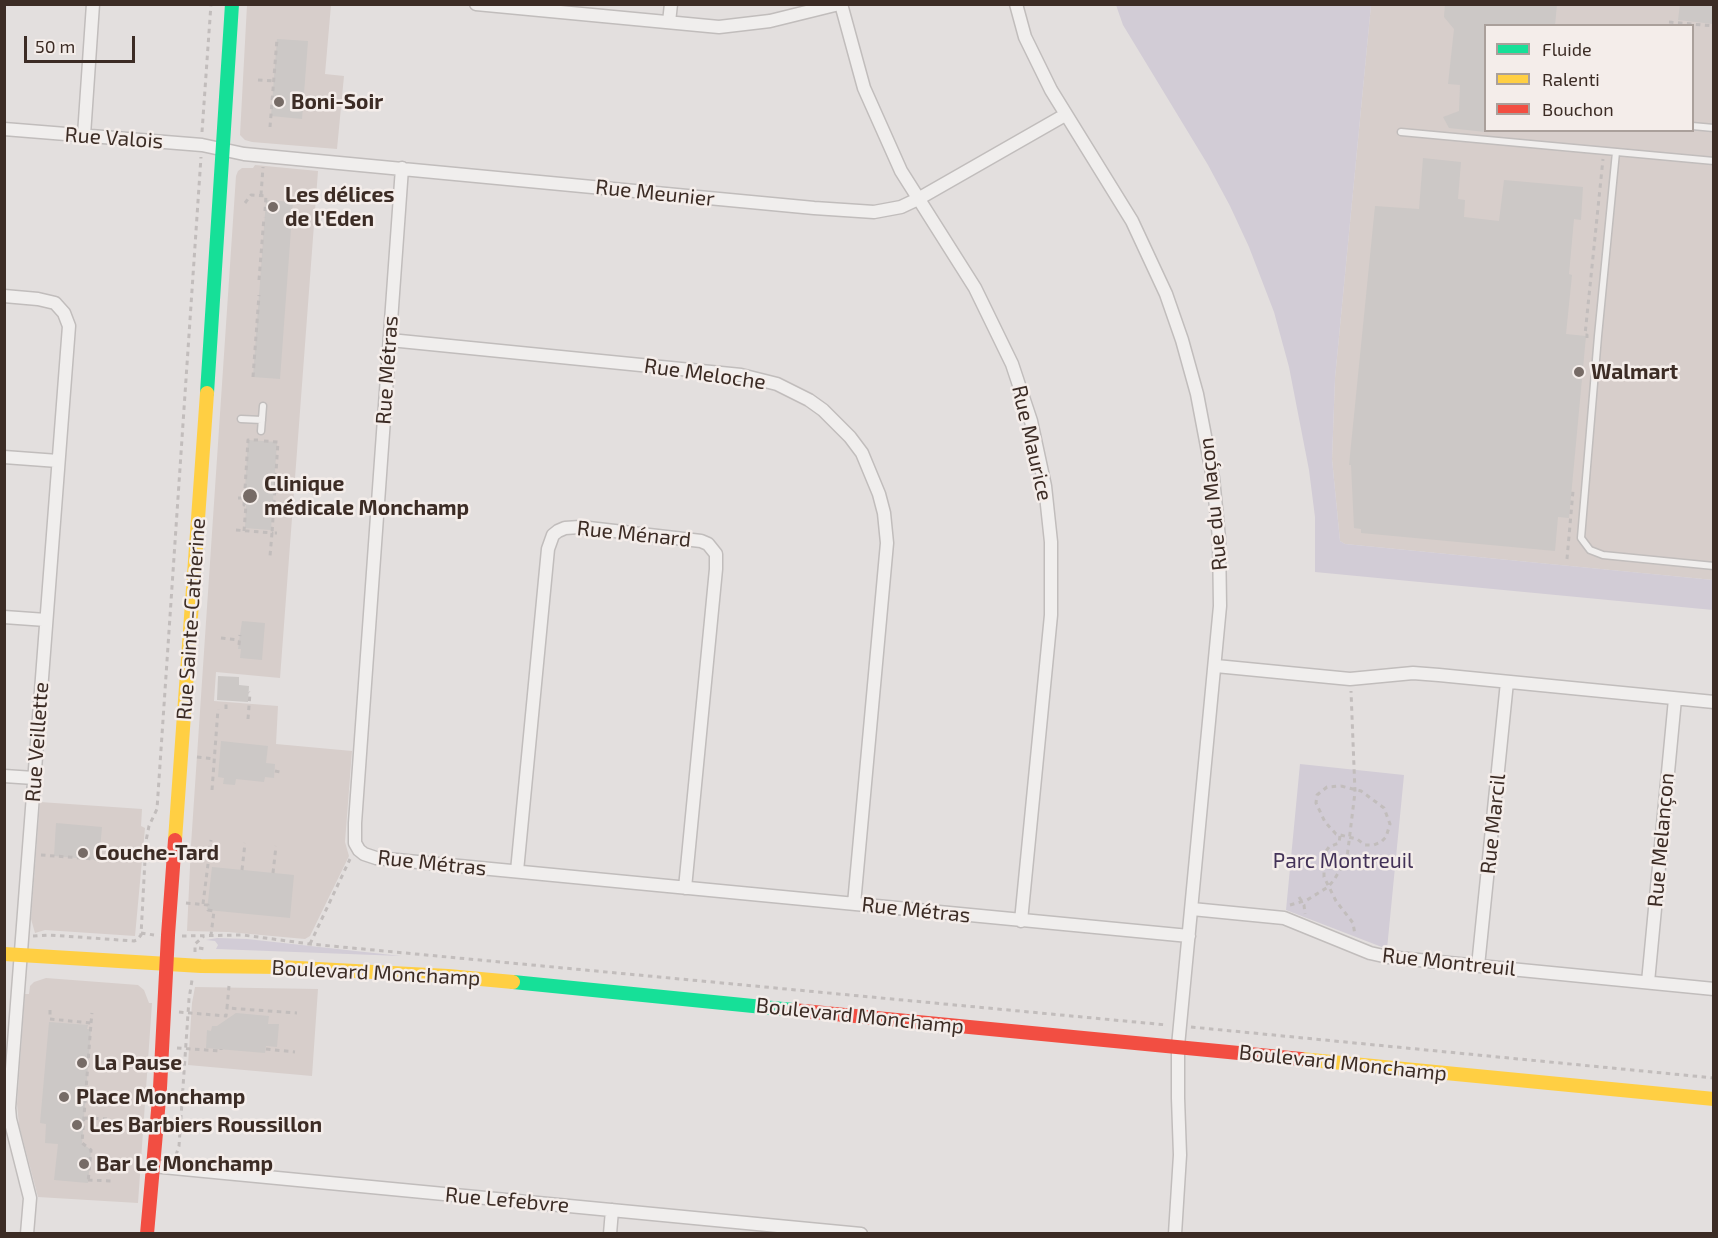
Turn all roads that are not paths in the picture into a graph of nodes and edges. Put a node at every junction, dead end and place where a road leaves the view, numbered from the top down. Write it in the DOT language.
graph roads {
  1 [pos="93,4"];
  2 [pos="232,4"];
  3 [pos="476,4"];
  4 [pos="670,4"];
  5 [pos="840,4"];
  6 [pos="1016,4"];
  7 [pos="669,22"];
  8 [pos="1065,115"];
  9 [pos="1694,126"];
  10 [pos="1713,128"];
  11 [pos="4,129"];
  12 [pos="1401,132"];
  13 [pos="84,135"];
  14 [pos="223,149"];
  15 [pos="1616,152"];
  16 [pos="1713,160"];
  17 [pos="402,168"];
  18 [pos="918,199"];
  19 [pos="4,296"];
  20 [pos="390,340"];
  21 [pos="263,406"];
  22 [pos="241,419"];
  23 [pos="262,420"];
  24 [pos="261,431"];
  25 [pos="4,457"];
  26 [pos="58,461"];
  27 [pos="1713,566"];
  28 [pos="4,616"];
  29 [pos="46,620"];
  30 [pos="1216,666"];
  31 [pos="1507,682"];
  32 [pos="1675,699"];
  33 [pos="1713,702"];
  34 [pos="4,776"];
  35 [pos="34,778"];
  36 [pos="517,872"];
  37 [pos="685,888"];
  38 [pos="854,904"];
  39 [pos="1192,909"];
  40 [pos="1020,921"];
  41 [pos="1189,936"];
  42 [pos="4,954"];
  43 [pos="20,955"];
  44 [pos="167,964"];
  45 [pos="1478,966"];
  46 [pos="1648,982"];
  47 [pos="1713,988"];
  48 [pos="1178,1046"];
  49 [pos="1713,1099"];
  50 [pos="8,1131"];
  51 [pos="152,1166"];
  52 [pos="612,1210"];
  53 [pos="27,1233"];
  54 [pos="147,1233"];
  55 [pos="610,1233"];
  56 [pos="861,1233"];
  57 [pos="1175,1233"];
  1 -- 13 [label="street"];
  2 -- 14 [label="street, Rue Sainte-Catherine"];
  3 -- 7 [label="street"];
  4 -- 7 [label="street"];
  5 -- 7 [label="street"];
  5 -- 18 [label="street, Rue Maurice"];
  6 -- 8 [label="street, Rue du Maçon"];
  8 -- 18 [label="street, Rue Meunier"];
  8 -- 30 [label="street, Rue du Maçon"];
  9 -- 10 [label="lane"];
  11 -- 13 [label="street, Rue Valois"];
  12 -- 15 [label="lane"];
  13 -- 14 [label="street, Rue Valois"];
  14 -- 17 [label="street, Rue Meunier"];
  14 -- 44 [label="street, Rue Sainte-Catherine"];
  15 -- 16 [label="lane"];
  15 -- 27 [label="lane"];
  17 -- 18 [label="street, Rue Meunier"];
  17 -- 20 [label="street, Rue Métras"];
  18 -- 40 [label="street, Rue Maurice"];
  19 -- 26 [label="street, Rue Veillette"];
  20 -- 36 [label="street, Rue Métras"];
  20 -- 38 [label="street, Rue Meloche"];
  21 -- 23 [label="lane"];
  22 -- 23 [label="lane"];
  23 -- 24 [label="lane"];
  25 -- 26 [label="street"];
  26 -- 29 [label="street, Rue Veillette"];
  28 -- 29 [label="street"];
  29 -- 35 [label="street, Rue Veillette"];
  30 -- 31 [label="street"];
  30 -- 39 [label="street, Rue du Maçon"];
  31 -- 32 [label="street"];
  31 -- 45 [label="street, Rue Marcil"];
  32 -- 33 [label="street"];
  32 -- 46 [label="street, Rue Melançon"];
  34 -- 35 [label="street"];
  35 -- 43 [label="street, Rue Veillette"];
  36 -- 37 [label="street, Rue Métras"];
  36 -- 37 [label="street, Rue Ménard"];
  37 -- 38 [label="street, Rue Métras"];
  38 -- 40 [label="street, Rue Métras"];
  39 -- 41 [label="street, Rue du Maçon"];
  39 -- 45 [label="street, Rue Montreuil"];
  40 -- 41 [label="street, Rue Métras"];
  41 -- 48 [label="street, Rue du Maçon"];
  42 -- 43 [label="street, Boulevard Monchamp"];
  43 -- 44 [label="street, Boulevard Monchamp"];
  43 -- 50 [label="street, Rue Veillette"];
  44 -- 48 [label="street, Boulevard Monchamp"];
  44 -- 51 [label="street, Rue Sainte-Catherine"];
  45 -- 46 [label="street, Rue Montreuil"];
  46 -- 47 [label="street, Rue Montreuil"];
  48 -- 49 [label="street, Boulevard Monchamp"];
  48 -- 57 [label="street, Rue du Maçon"];
  50 -- 53 [label="street, Rue Veillette"];
  51 -- 52 [label="street, Rue Lefebvre"];
  51 -- 54 [label="street, Rue Sainte-Catherine"];
  52 -- 55 [label="street"];
  52 -- 56 [label="street, Rue Lefebvre"];
}
